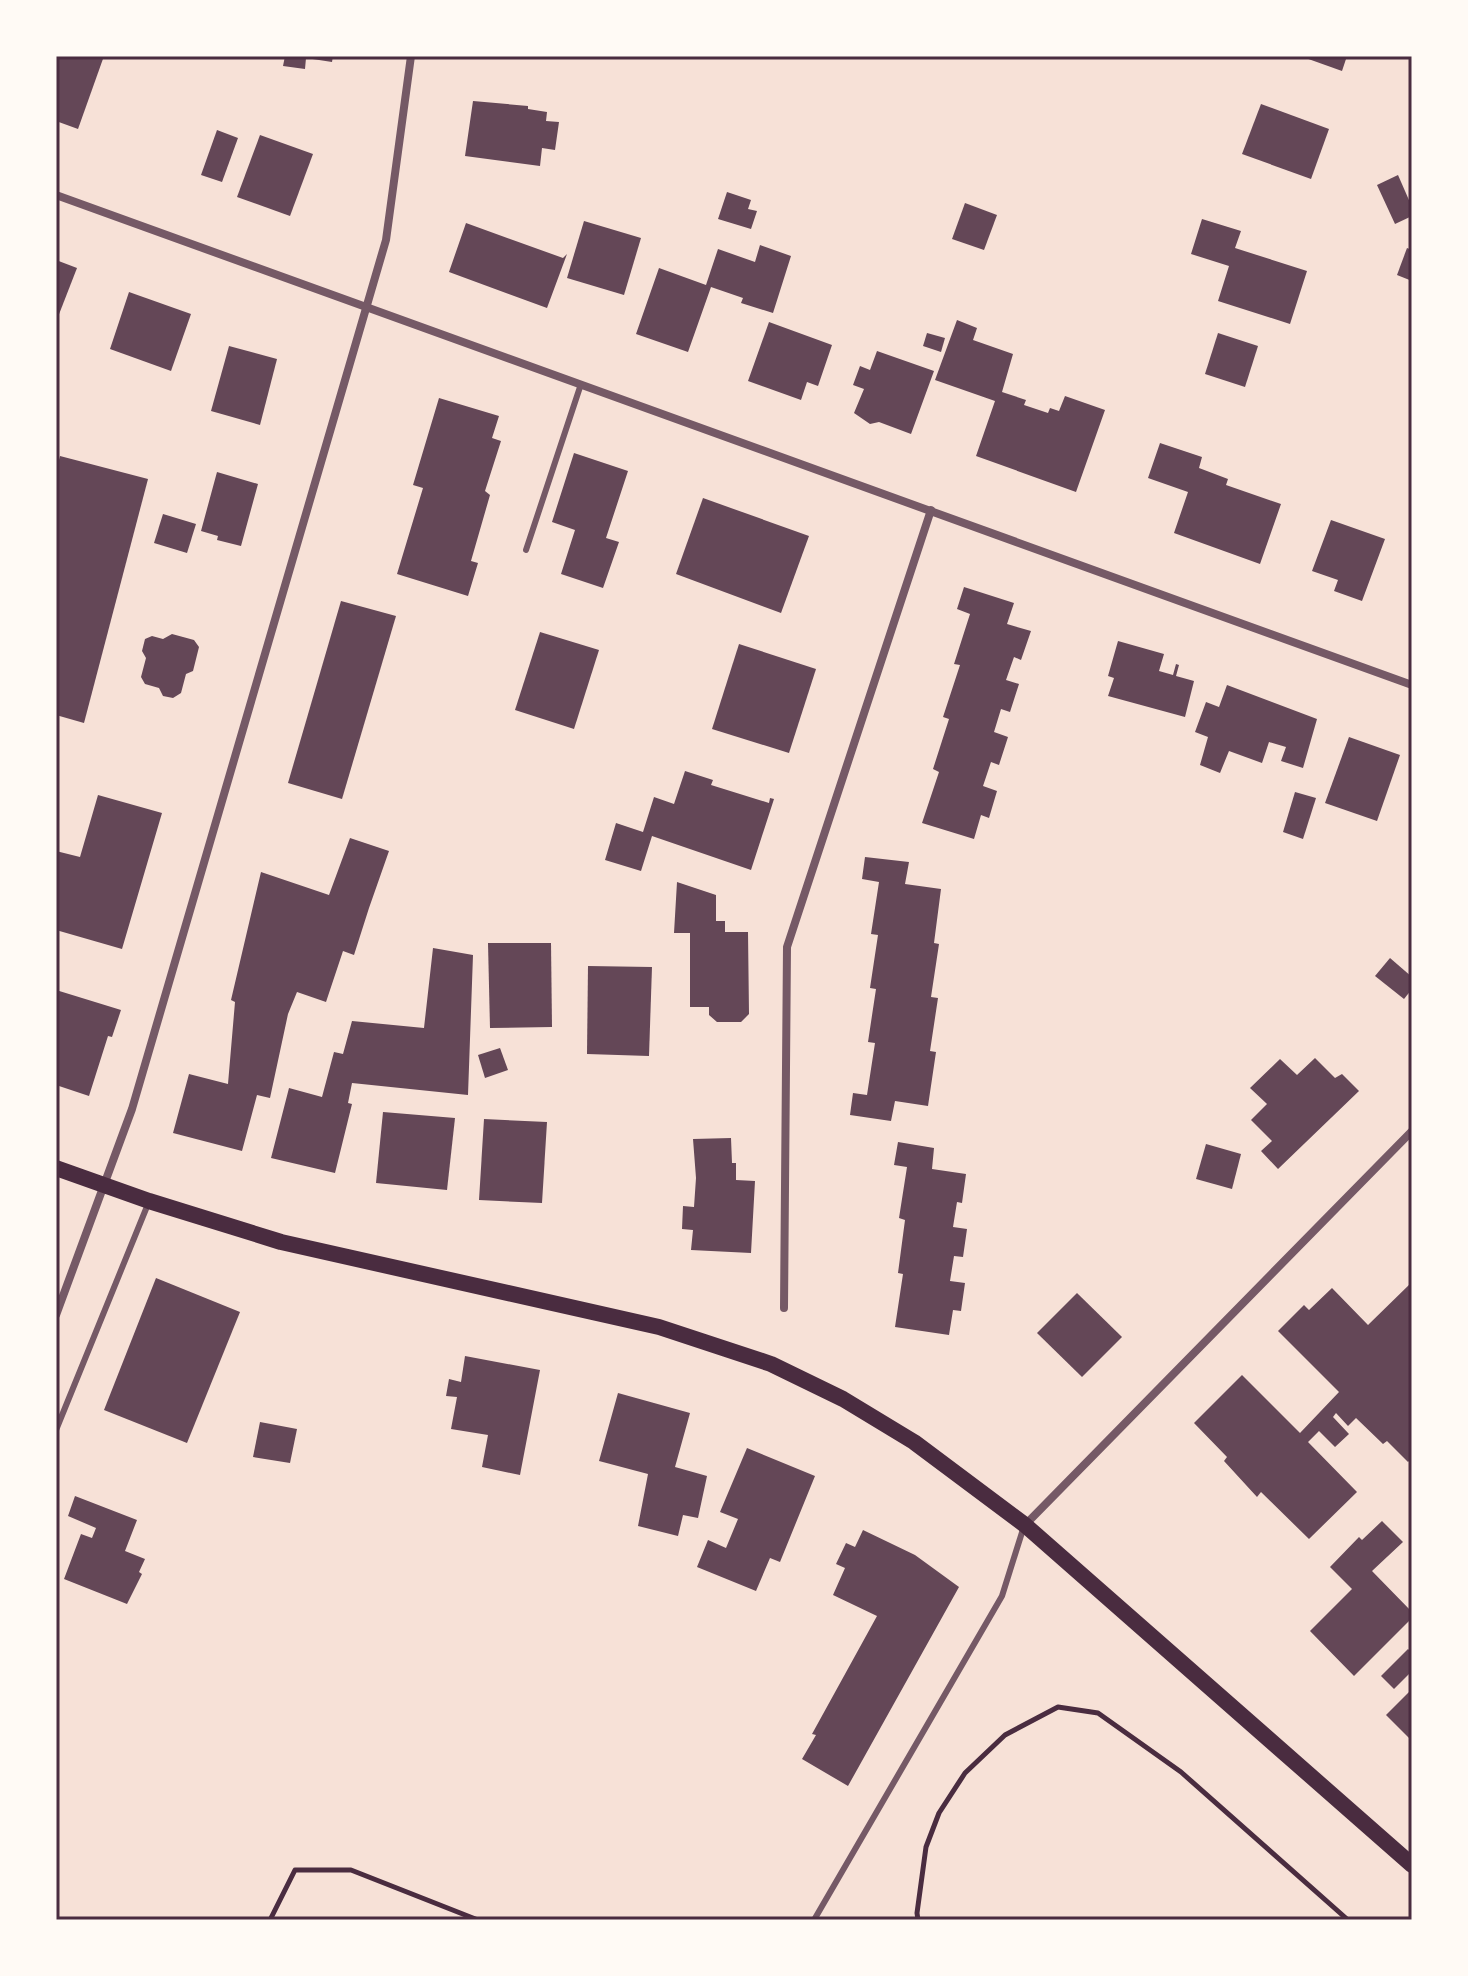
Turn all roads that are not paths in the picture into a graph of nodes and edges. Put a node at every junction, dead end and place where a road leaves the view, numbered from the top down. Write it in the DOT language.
graph roads {
  1 [pos="411,56"];
  2 [pos="56,195"];
  3 [pos="366,308"];
  4 [pos="581,384"];
  5 [pos="931,510"];
  6 [pos="526,550"];
  7 [pos="1412,685"];
  8 [pos="1412,1131"];
  9 [pos="56,1168"];
  10 [pos="105,1185"];
  11 [pos="149,1201"];
  12 [pos="784,1308"];
  13 [pos="56,1315"];
  14 [pos="56,1430"];
  15 [pos="1025,1525"];
  16 [pos="1412,1865"];
  17 [pos="814,1920"];
  1 -- 3 [label="street"];
  2 -- 3 [label="street"];
  3 -- 4 [label="street"];
  3 -- 10 [label="street"];
  4 -- 5 [label="street"];
  4 -- 6 [label="lane"];
  5 -- 7 [label="street"];
  5 -- 12 [label="street"];
  8 -- 15 [label="street"];
  9 -- 10 [label="main road"];
  10 -- 11 [label="main road"];
  10 -- 13 [label="street"];
  11 -- 14 [label="lane"];
  11 -- 15 [label="main road"];
  15 -- 16 [label="main road"];
  15 -- 17 [label="lane"];
}
